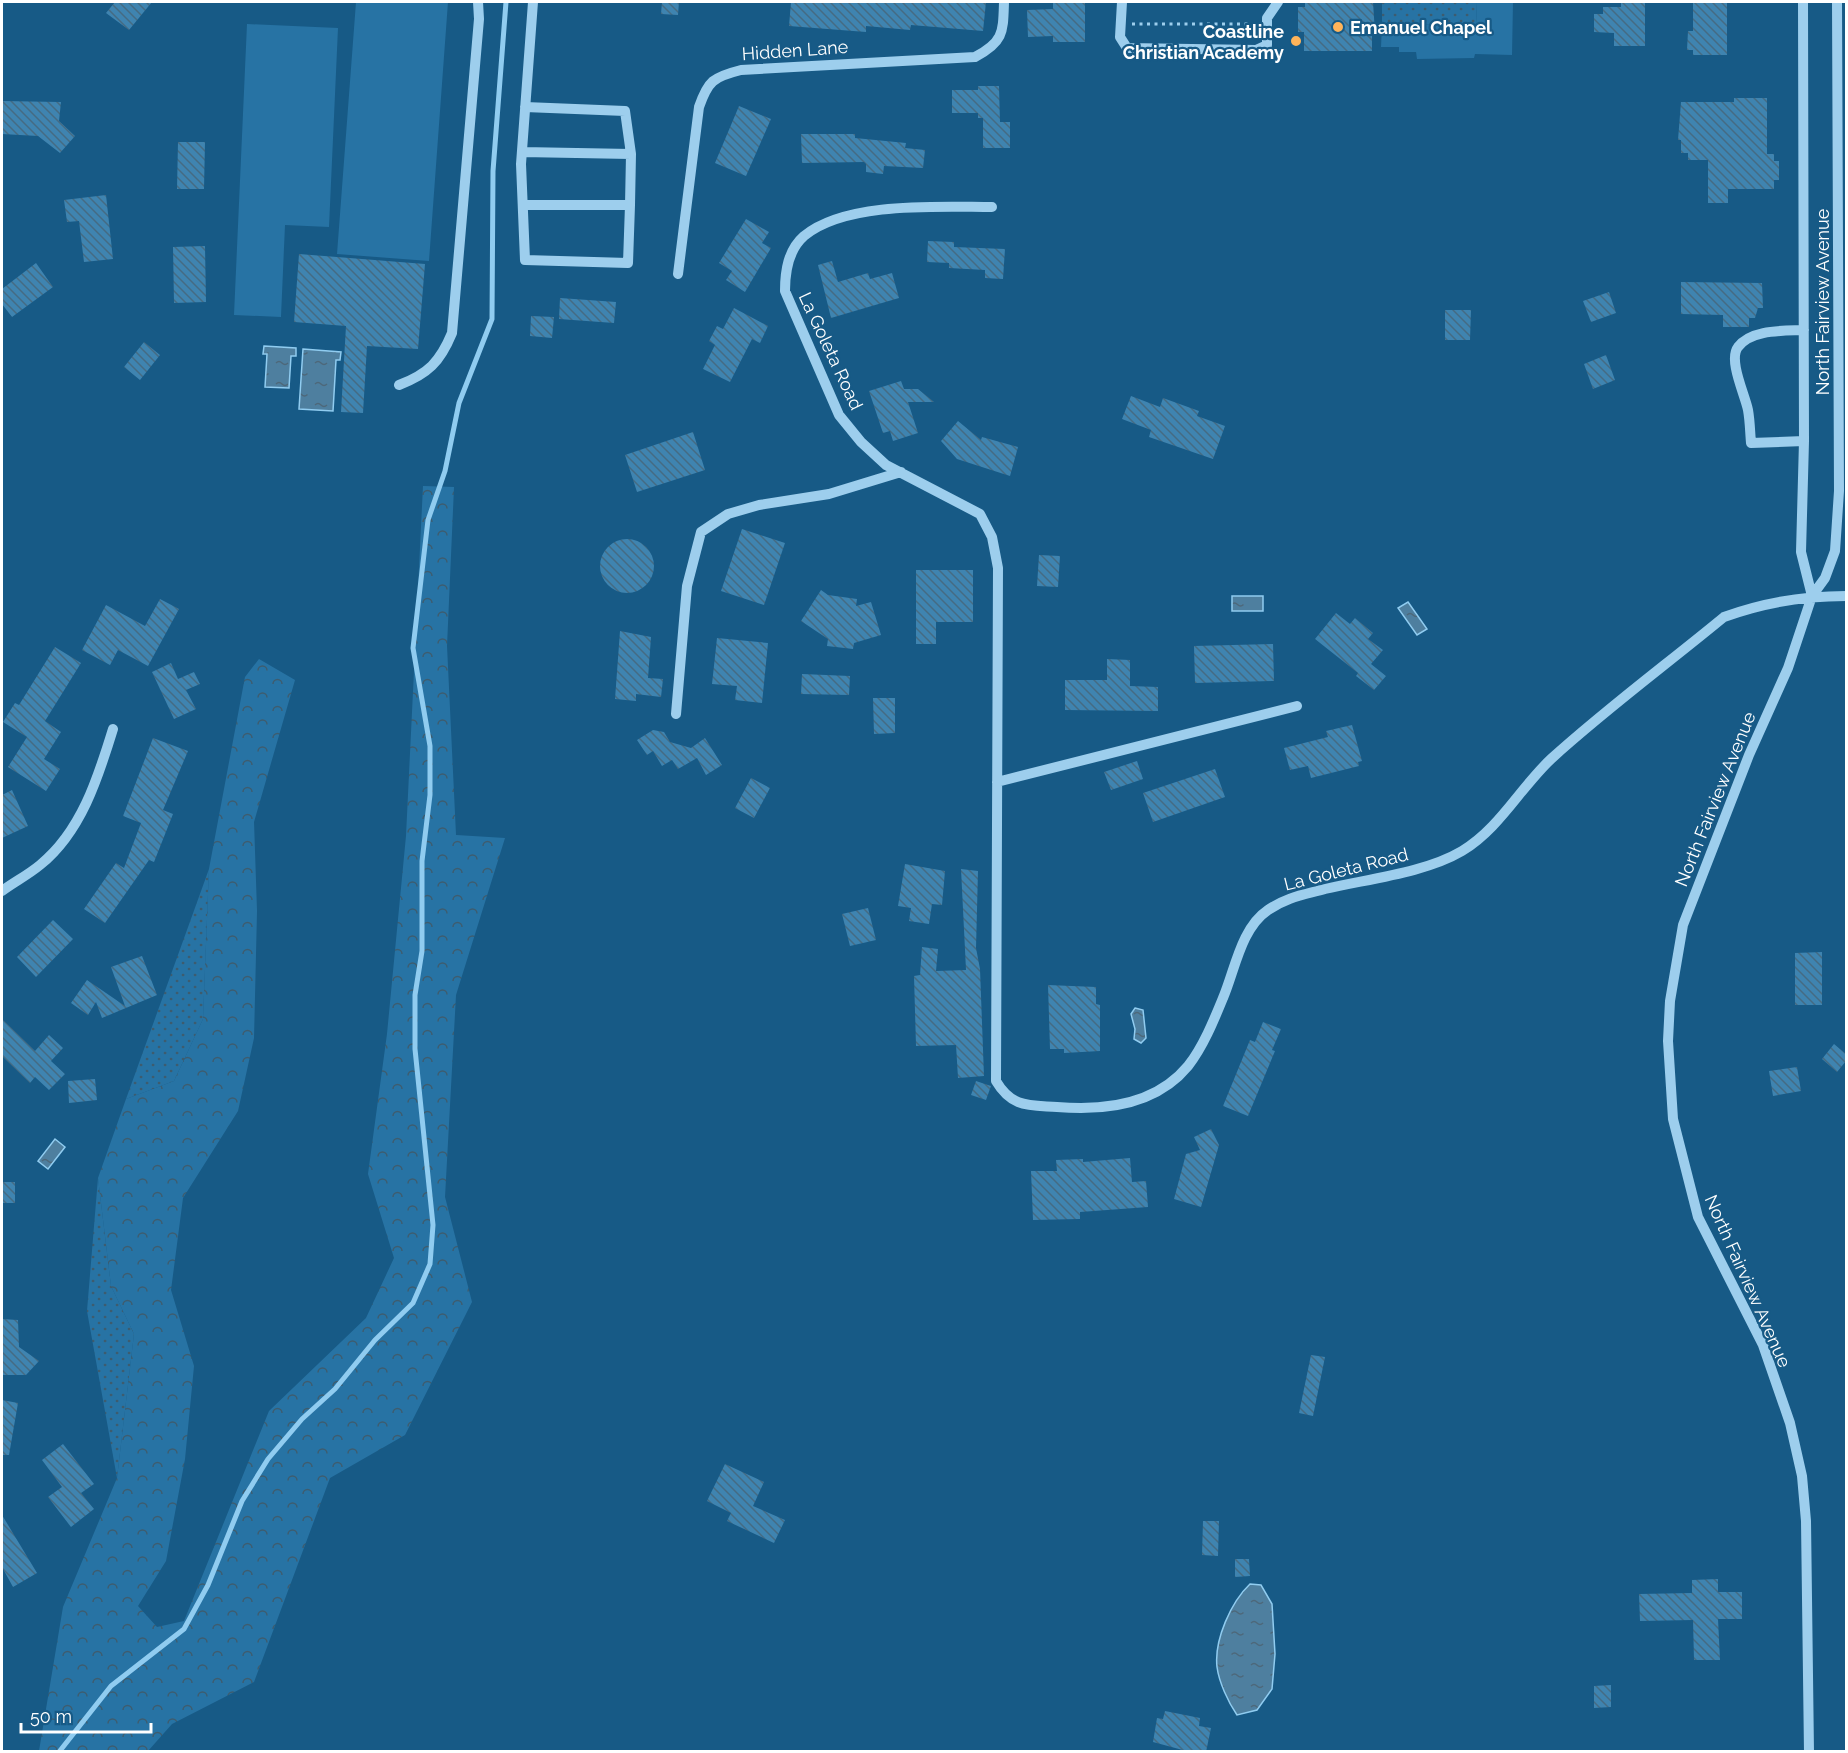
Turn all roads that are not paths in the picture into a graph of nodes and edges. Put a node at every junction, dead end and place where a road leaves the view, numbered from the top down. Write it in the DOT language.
graph roads {
  1 [pos="478,2"];
  2 [pos="533,2"];
  3 [pos="1004,2"];
  4 [pos="1122,2"];
  5 [pos="1278,2"];
  6 [pos="1803,2"];
  7 [pos="1837,2"];
  8 [pos="525,107"];
  9 [pos="522,152"];
  10 [pos="632,154"];
  11 [pos="524,205"];
  12 [pos="630,205"];
  13 [pos="992,207"];
  14 [pos="678,274"];
  15 [pos="1804,330"];
  16 [pos="399,386"];
  17 [pos="1804,441"];
  18 [pos="901,472"];
  19 [pos="1812,596"];
  20 [pos="1846,596"];
  21 [pos="1297,706"];
  22 [pos="676,714"];
  23 [pos="113,729"];
  24 [pos="997,782"];
  25 [pos="2,891"];
  26 [pos="1809,1752"];
  1 -- 16 [label="street"];
  2 -- 8 [label="street"];
  3 -- 14 [label="street, Hidden Lane"];
  4 -- 5 [label="street"];
  6 -- 15 [label="street, North Fairview Avenue"];
  7 -- 19 [label="street, North Fairview Avenue"];
  8 -- 9 [label="street"];
  8 -- 10 [label="street"];
  9 -- 10 [label="street"];
  9 -- 11 [label="street"];
  10 -- 12 [label="street"];
  11 -- 12 [label="street"];
  11 -- 12 [label="street"];
  13 -- 18 [label="street, La Goleta Road"];
  15 -- 17 [label="street, North Fairview Avenue"];
  15 -- 17 [label="street"];
  17 -- 19 [label="street, North Fairview Avenue"];
  18 -- 22 [label="street"];
  18 -- 24 [label="street, La Goleta Road"];
  19 -- 20 [label="street, La Goleta Road"];
  19 -- 24 [label="street, La Goleta Road"];
  19 -- 26 [label="street, North Fairview Avenue"];
  21 -- 24 [label="street"];
  23 -- 25 [label="street"];
}
